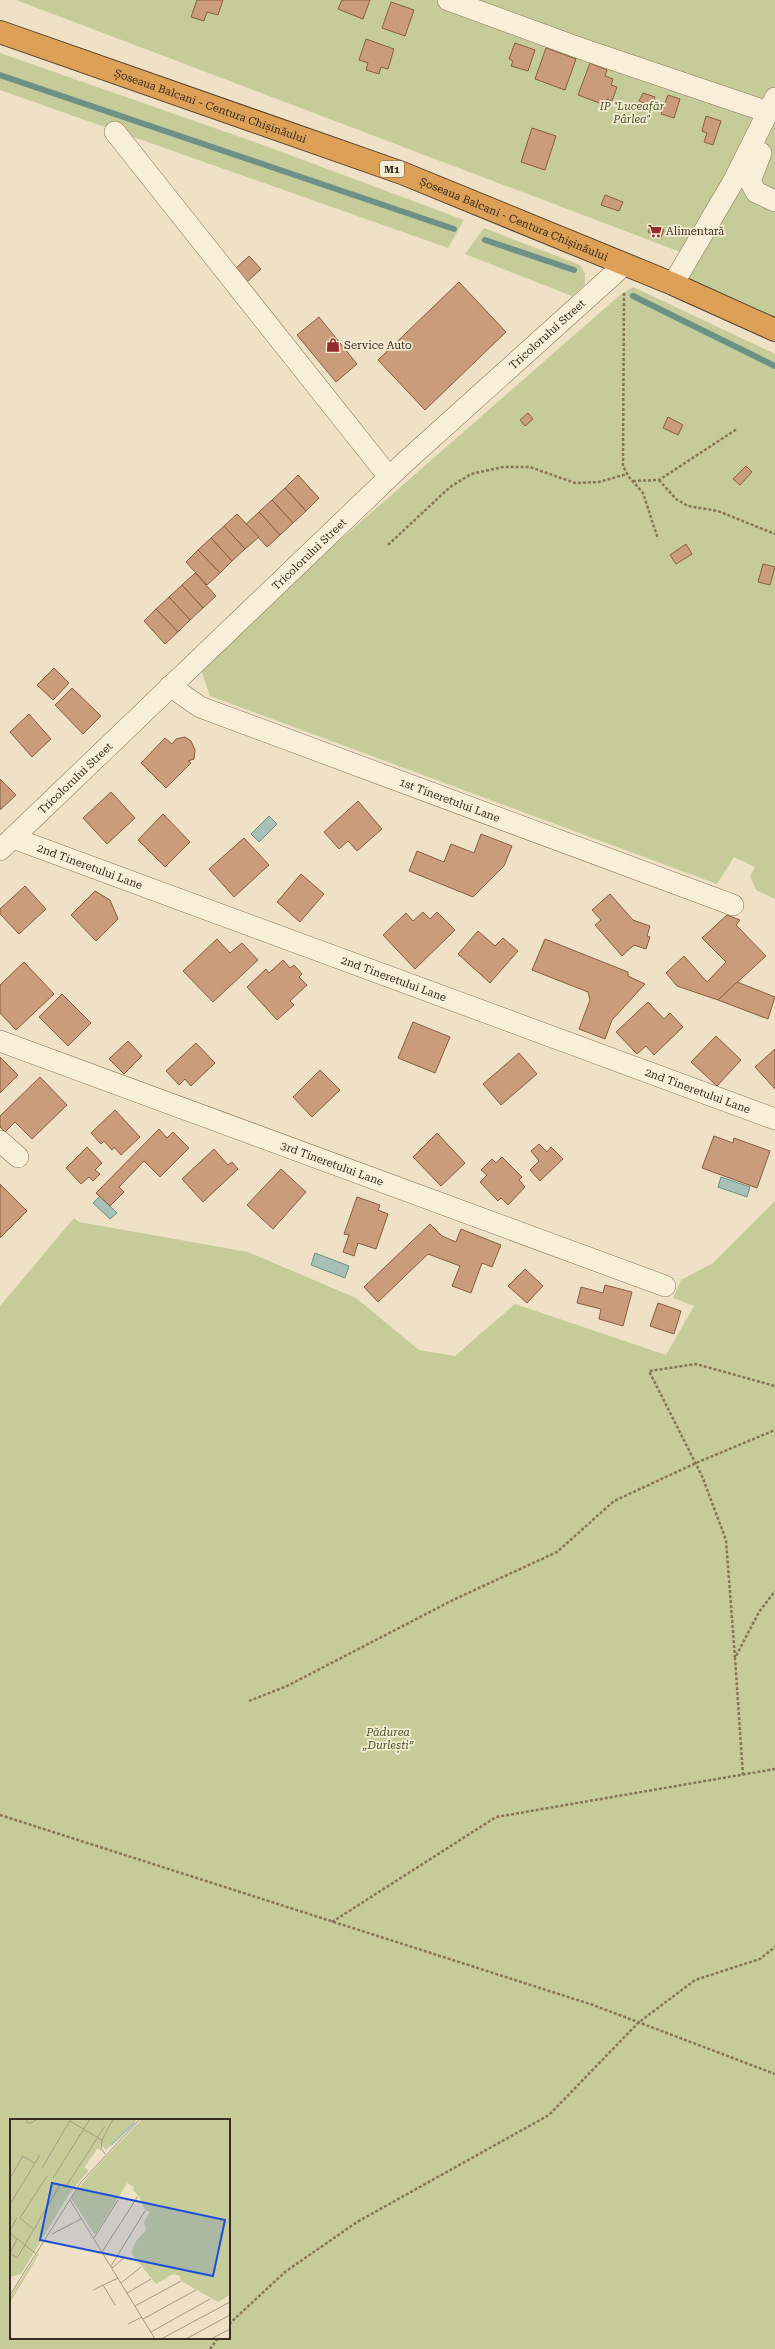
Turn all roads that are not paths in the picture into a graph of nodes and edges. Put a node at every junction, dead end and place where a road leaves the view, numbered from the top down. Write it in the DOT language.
graph roads {
  1 [pos="448,0"];
  2 [pos="0,32"];
  3 [pos="773,112"];
  4 [pos="115,132"];
  5 [pos="775,201"];
  6 [pos="625,264"];
  7 [pos="673,284"];
  8 [pos="775,330"];
  9 [pos="389,477"];
  10 [pos="170,686"];
  11 [pos="6,844"];
  12 [pos="733,905"];
  13 [pos="0,1041"];
  14 [pos="775,1119"];
  15 [pos="0,1141"];
  16 [pos="18,1157"];
  17 [pos="665,1286"];
  1 -- 3 [label="street"];
  2 -- 6 [label="highway, Șoseaua Balcani - Centura Chișinăului / M1"];
  3 -- 5 [label="street"];
  3 -- 7 [label="street"];
  4 -- 9 [label="street"];
  6 -- 7 [label="highway, Șoseaua Balcani - Centura Chișinăului / M1"];
  6 -- 9 [label="street, Tricolorului Street"];
  7 -- 8 [label="highway, Șoseaua Balcani - Centura Chișinăului / M1"];
  9 -- 10 [label="street, Tricolorului Street"];
  10 -- 11 [label="street, Tricolorului Street"];
  10 -- 12 [label="street, 1st Tineretului Lane"];
  11 -- 14 [label="street, 2nd Tineretului Lane"];
  13 -- 17 [label="street, 3rd Tineretului Lane"];
  15 -- 16 [label="street"];
}
